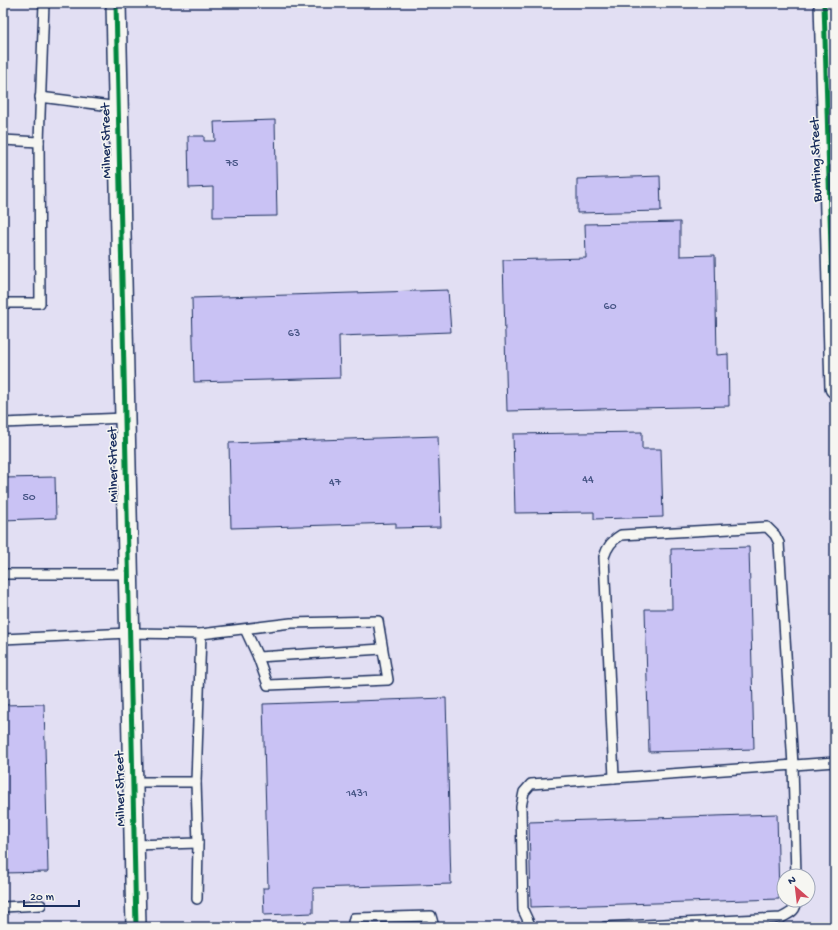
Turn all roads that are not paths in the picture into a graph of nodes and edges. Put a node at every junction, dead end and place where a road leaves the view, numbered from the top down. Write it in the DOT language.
graph roads {
  1 [pos="44,3"];
  2 [pos="116,3"];
  3 [pos="824,3"];
  4 [pos="830,73"];
  5 [pos="40,97"];
  6 [pos="119,107"];
  7 [pos="3,140"];
  8 [pos="39,142"];
  9 [pos="833,259"];
  10 [pos="3,303"];
  11 [pos="835,388"];
  12 [pos="125,418"];
  13 [pos="3,423"];
  14 [pos="3,574"];
  15 [pos="128,574"];
  16 [pos="246,629"];
  17 [pos="129,633"];
  18 [pos="201,634"];
  19 [pos="3,639"];
  20 [pos="382,649"];
  21 [pos="258,657"];
  22 [pos="835,762"];
  23 [pos="793,765"];
  24 [pos="614,778"];
  25 [pos="132,782"];
  26 [pos="196,782"];
  27 [pos="134,844"];
  28 [pos="198,844"];
  29 [pos="796,868"];
  30 [pos="197,899"];
  31 [pos="41,905"];
  32 [pos="3,906"];
  33 [pos="795,908"];
  34 [pos="136,927"];
  35 [pos="352,927"];
  36 [pos="434,927"];
  37 [pos="531,927"];
  38 [pos="605,927"];
  1 -- 5 [label="lane"];
  2 -- 6 [label="street, Milner Street"];
  3 -- 4 [label="street, Bunting Street"];
  4 -- 9 [label="street, Bunting Street"];
  5 -- 6 [label="lane"];
  5 -- 8 [label="lane"];
  6 -- 12 [label="street, Milner Street"];
  7 -- 8 [label="lane"];
  8 -- 10 [label="lane"];
  9 -- 11 [label="street, Bunting Street"];
  12 -- 13 [label="lane"];
  12 -- 15 [label="street, Milner Street"];
  14 -- 15 [label="lane"];
  15 -- 17 [label="street, Milner Street"];
  16 -- 18 [label="lane"];
  16 -- 20 [label="lane"];
  16 -- 21 [label="lane"];
  17 -- 18 [label="lane"];
  17 -- 19 [label="lane"];
  17 -- 25 [label="street, Milner Street"];
  18 -- 26 [label="lane"];
  20 -- 21 [label="lane"];
  20 -- 21 [label="lane"];
  22 -- 23 [label="lane"];
  23 -- 24 [label="lane"];
  23 -- 24 [label="lane"];
  23 -- 29 [label="lane"];
  24 -- 37 [label="lane"];
  25 -- 26 [label="lane"];
  25 -- 27 [label="street, Milner Street"];
  26 -- 28 [label="lane"];
  27 -- 28 [label="lane"];
  27 -- 34 [label="street, Milner Street"];
  28 -- 30 [label="lane"];
  31 -- 32 [label="lane"];
  33 -- 38 [label="lane"];
  35 -- 36 [label="lane"];
}
